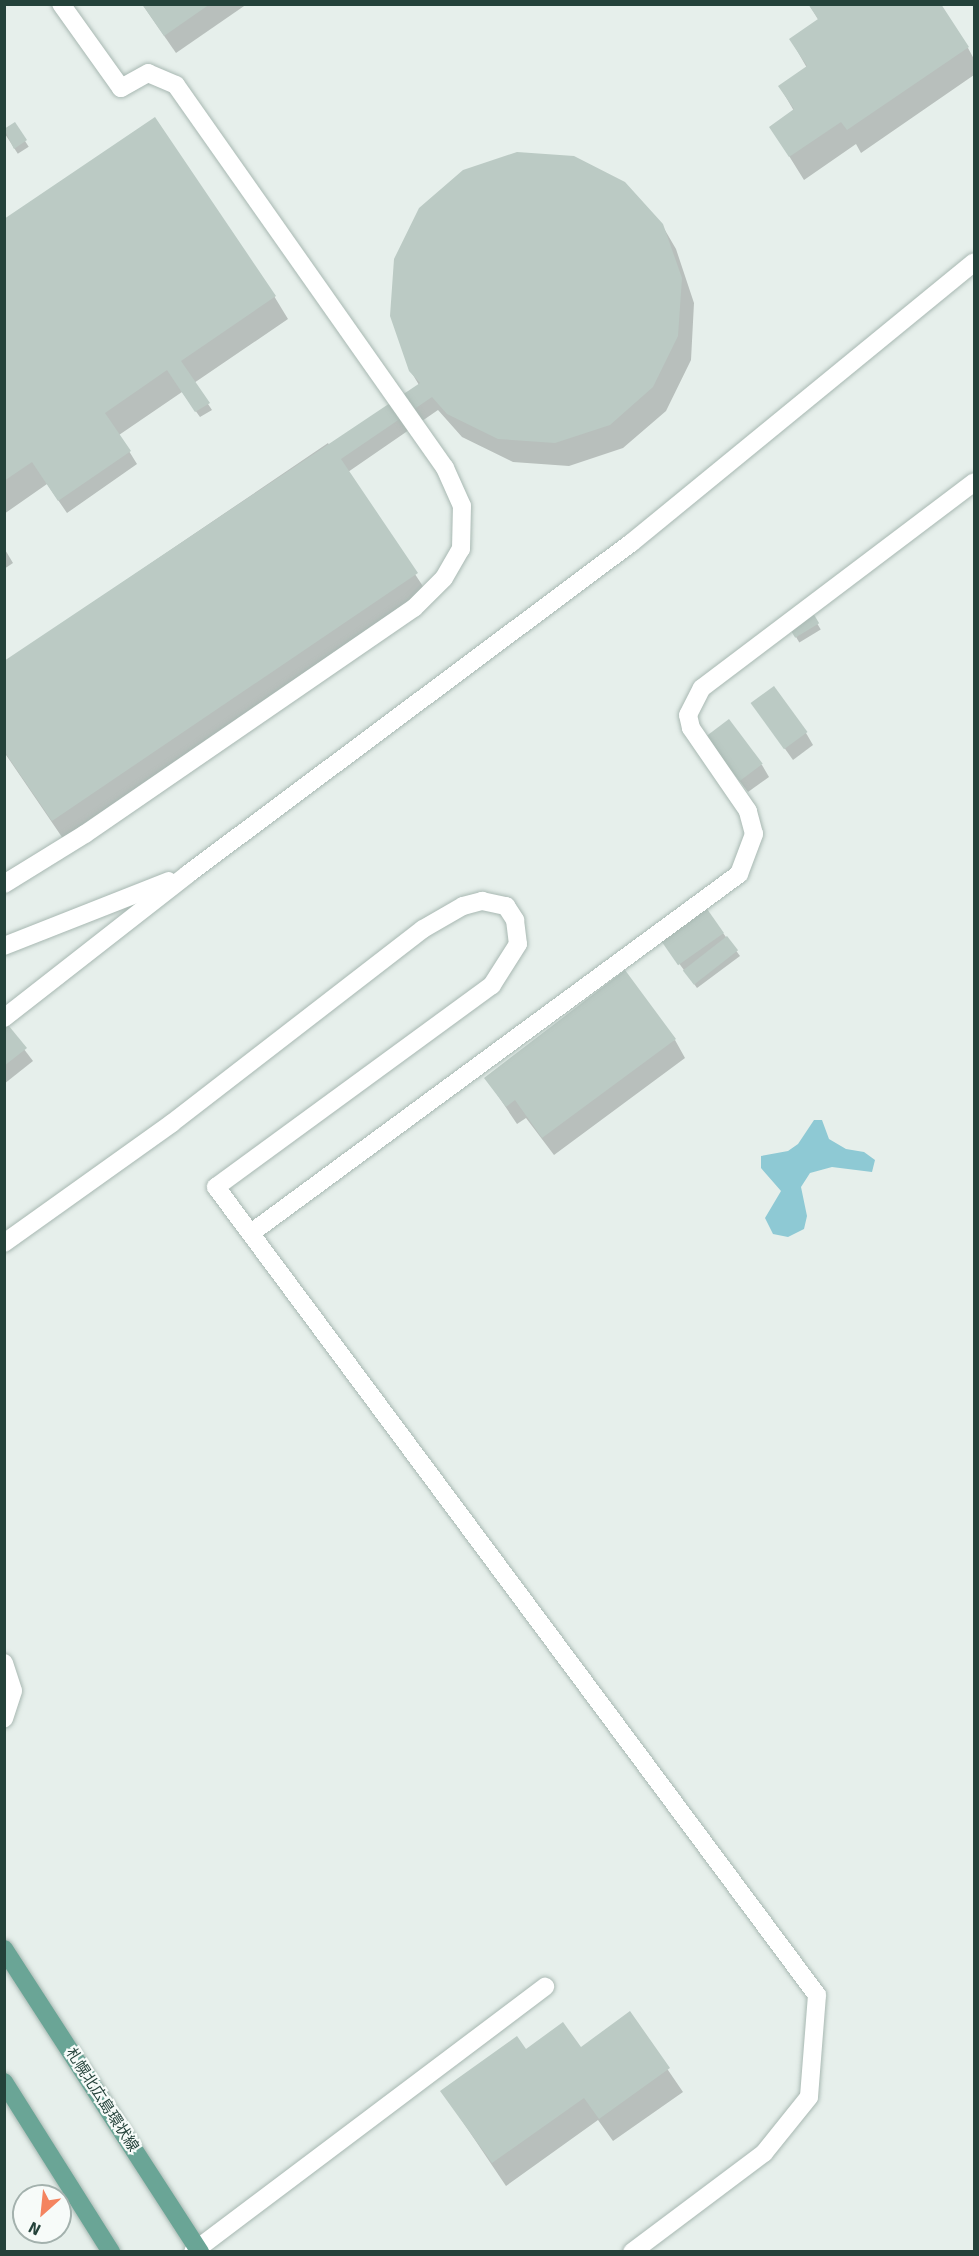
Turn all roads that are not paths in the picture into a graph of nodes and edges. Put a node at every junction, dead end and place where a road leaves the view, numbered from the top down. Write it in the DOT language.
graph roads {
  1 [pos="61,4"];
  2 [pos="975,262"];
  3 [pos="975,482"];
  4 [pos="188,874"];
  5 [pos="8,881"];
  6 [pos="4,946"];
  7 [pos="4,1018"];
  8 [pos="251,1233"];
  9 [pos="4,1243"];
  10 [pos="4,1663"];
  11 [pos="4,1719"];
  12 [pos="4,1949"];
  13 [pos="545,1988"];
  14 [pos="4,2082"];
  15 [pos="197,2250"];
  16 [pos="111,2252"];
  17 [pos="632,2252"];
  1 -- 5 [label="street"];
  2 -- 4 [label="street"];
  3 -- 8 [label="street"];
  4 -- 6 [label="street"];
  4 -- 7 [label="street"];
  8 -- 9 [label="street"];
  8 -- 17 [label="street"];
  10 -- 11 [label="street"];
  12 -- 15 [label="main road, 札幌北広島環状線"];
  13 -- 15 [label="street"];
  14 -- 16 [label="main road"];
}
